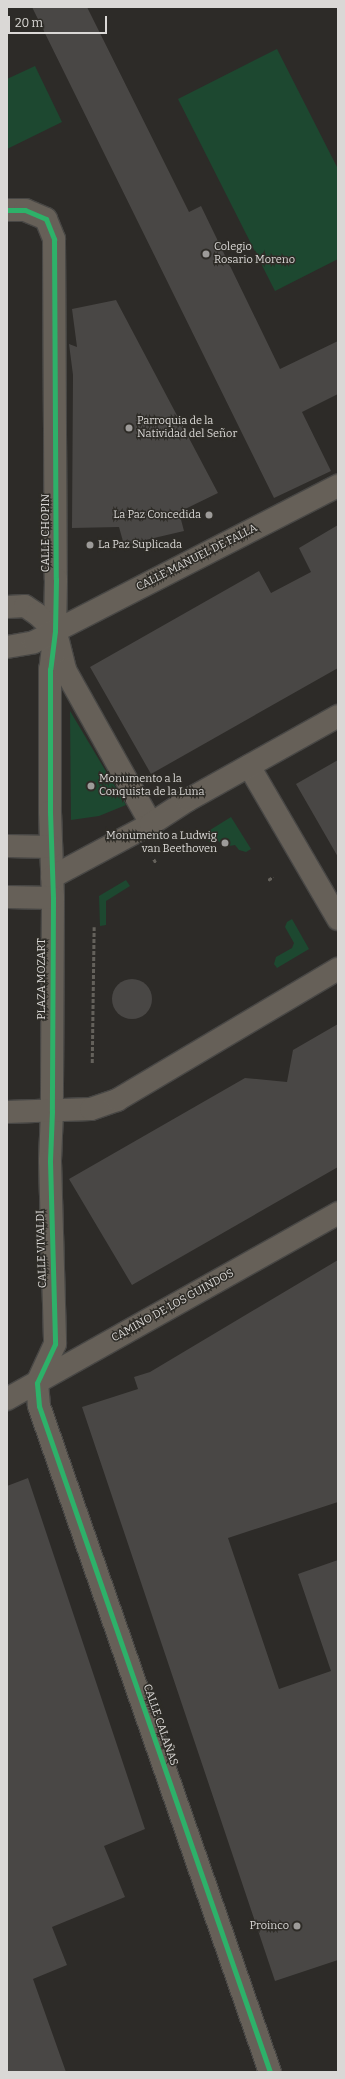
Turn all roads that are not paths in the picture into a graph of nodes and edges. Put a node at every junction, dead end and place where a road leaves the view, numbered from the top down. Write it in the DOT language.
graph roads {
  1 [pos="7,210"];
  2 [pos="338,486"];
  3 [pos="7,607"];
  4 [pos="55,631"];
  5 [pos="7,648"];
  6 [pos="338,716"];
  7 [pos="249,766"];
  8 [pos="151,824"];
  9 [pos="7,846"];
  10 [pos="51,847"];
  11 [pos="53,887"];
  12 [pos="7,897"];
  13 [pos="338,919"];
  14 [pos="338,969"];
  15 [pos="52,1111"];
  16 [pos="7,1112"];
  17 [pos="338,1213"];
  18 [pos="37,1383"];
  19 [pos="7,1399"];
  20 [pos="270,2072"];
  1 -- 4 [label="street, CALLE CHOPIN"];
  2 -- 4 [label="street, CALLE MANUEL DE FALLA"];
  3 -- 4 [label="street"];
  4 -- 5 [label="street, CALLE MANUEL DE FALLA"];
  4 -- 8 [label="street, CALLE CHOPIN"];
  4 -- 10 [label="street, CALLE CHOPIN"];
  6 -- 7 [label="street"];
  7 -- 8 [label="street"];
  7 -- 13 [label="street"];
  8 -- 11 [label="street"];
  9 -- 10 [label="street"];
  10 -- 11 [label="street, PLAZA MOZART"];
  11 -- 12 [label="street"];
  11 -- 15 [label="street, PLAZA MOZART"];
  14 -- 15 [label="street"];
  15 -- 16 [label="street"];
  15 -- 18 [label="street, CALLE VIVALDI"];
  17 -- 18 [label="street, CAMINO DE LOS GUINDOS"];
  18 -- 19 [label="street, CAMINO DE LOS GUINDOS"];
  18 -- 20 [label="street, CALLE CALAÑAS"];
}
